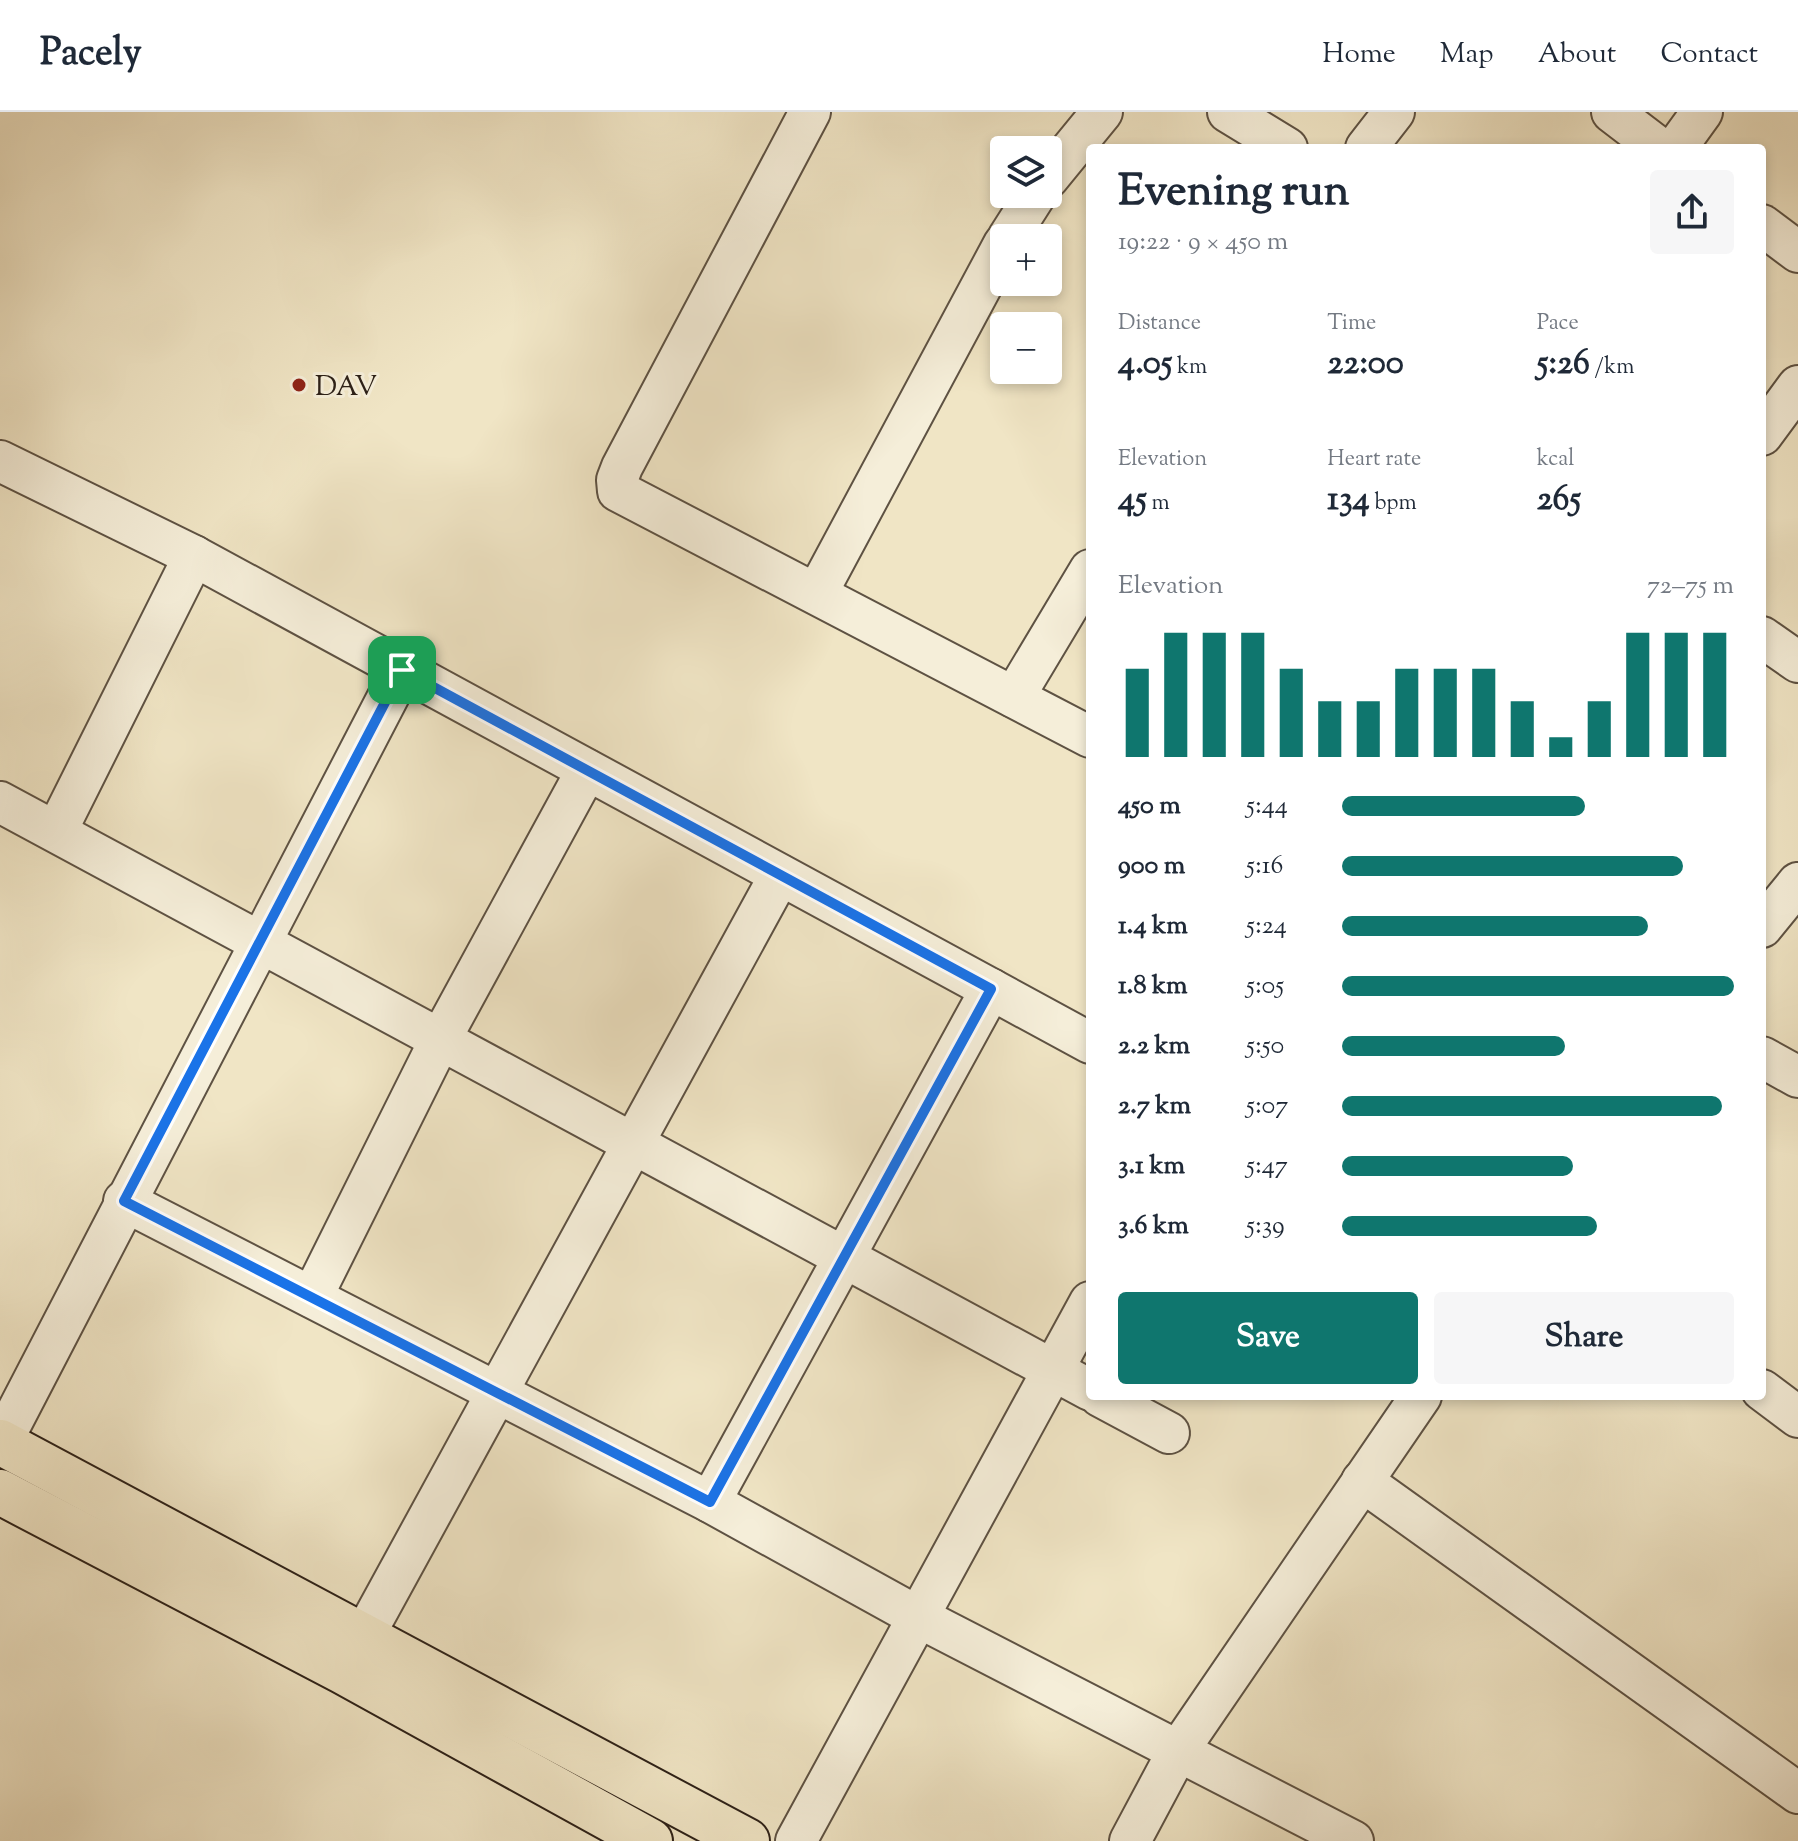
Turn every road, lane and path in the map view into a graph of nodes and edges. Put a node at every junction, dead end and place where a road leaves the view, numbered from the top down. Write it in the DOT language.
graph roads {
  1 [pos="810,112"];
  2 [pos="1102,112"];
  3 [pos="1228,112"];
  4 [pos="1394,112"];
  5 [pos="1612,112"];
  6 [pos="1702,112"];
  7 [pos="1280,144"];
  8 [pos="1369,144"];
  9 [pos="1654,144"];
  10 [pos="1679,144"];
  11 [pos="1062,161"];
  12 [pos="1766,228"];
  13 [pos="1798,252"];
  14 [pos="990,270"];
  15 [pos="1798,386"];
  16 [pos="1766,430"];
  17 [pos="0,461"];
  18 [pos="194,556"];
  19 [pos="1086,577"];
  20 [pos="817,593"];
  21 [pos="1766,640"];
  22 [pos="1798,662"];
  23 [pos="402,670"];
  24 [pos="1014,697"];
  25 [pos="1086,735"];
  26 [pos="587,770"];
  27 [pos="0,802"];
  28 [pos="57,830"];
  29 [pos="780,875"];
  30 [pos="1798,883"];
  31 [pos="1766,922"];
  32 [pos="261,945"];
  33 [pos="991,989"];
  34 [pos="440,1040"];
  35 [pos="1086,1041"];
  36 [pos="1766,1059"];
  37 [pos="1798,1077"];
  38 [pos="636,1144"];
  39 [pos="124,1201"];
  40 [pos="844,1256"];
  41 [pos="312,1297"];
  42 [pos="1086,1310"];
  43 [pos="1055,1371"];
  44 [pos="1086,1388"];
  45 [pos="1766,1393"];
  46 [pos="500,1394"];
  47 [pos="1107,1400"];
  48 [pos="1418,1400"];
  49 [pos="1798,1417"];
  50 [pos="1169,1433"];
  51 [pos="1,1442"];
  52 [pos="1362,1481"];
  53 [pos="0,1492"];
  54 [pos="710,1502"];
  55 [pos="920,1618"];
  56 [pos="365,1634"];
  57 [pos="1178,1751"];
  58 [pos="1798,1793"];
  59 [pos="650,1841"];
  60 [pos="747,1841"];
  61 [pos="796,1841"];
  62 [pos="1130,1841"];
  63 [pos="1353,1841"];
  1 -- 20 [label="street"];
  2 -- 11 [label="street"];
  3 -- 7 [label="street"];
  4 -- 8 [label="street"];
  5 -- 9 [label="street"];
  6 -- 10 [label="street"];
  12 -- 13 [label="street"];
  14 -- 20 [label="street"];
  15 -- 16 [label="street"];
  17 -- 18 [label="street"];
  18 -- 23 [label="street"];
  18 -- 28 [label="street"];
  19 -- 24 [label="street"];
  20 -- 24 [label="street"];
  21 -- 22 [label="street"];
  23 -- 26 [label="street"];
  23 -- 32 [label="street"];
  24 -- 25 [label="street"];
  26 -- 29 [label="street"];
  26 -- 34 [label="street"];
  27 -- 28 [label="street"];
  28 -- 32 [label="street"];
  29 -- 33 [label="street"];
  29 -- 38 [label="street"];
  30 -- 31 [label="street"];
  32 -- 34 [label="street"];
  32 -- 39 [label="street"];
  33 -- 35 [label="street"];
  33 -- 40 [label="street"];
  34 -- 38 [label="street"];
  34 -- 41 [label="street"];
  36 -- 37 [label="street"];
  38 -- 40 [label="street"];
  38 -- 46 [label="street"];
  39 -- 41 [label="street"];
  39 -- 51 [label="street"];
  40 -- 43 [label="street"];
  40 -- 54 [label="street"];
  41 -- 46 [label="street"];
  42 -- 43 [label="street"];
  43 -- 44 [label="street"];
  43 -- 55 [label="street"];
  45 -- 49 [label="street"];
  46 -- 54 [label="street"];
  46 -- 56 [label="street"];
  47 -- 50 [label="street"];
  48 -- 52 [label="street"];
  51 -- 56 [label="main road"];
  52 -- 57 [label="street"];
  52 -- 58 [label="street"];
  53 -- 59 [label="main road"];
  54 -- 55 [label="street"];
  55 -- 57 [label="street"];
  55 -- 61 [label="street"];
  56 -- 60 [label="main road"];
  57 -- 62 [label="street"];
  57 -- 63 [label="street"];
}
